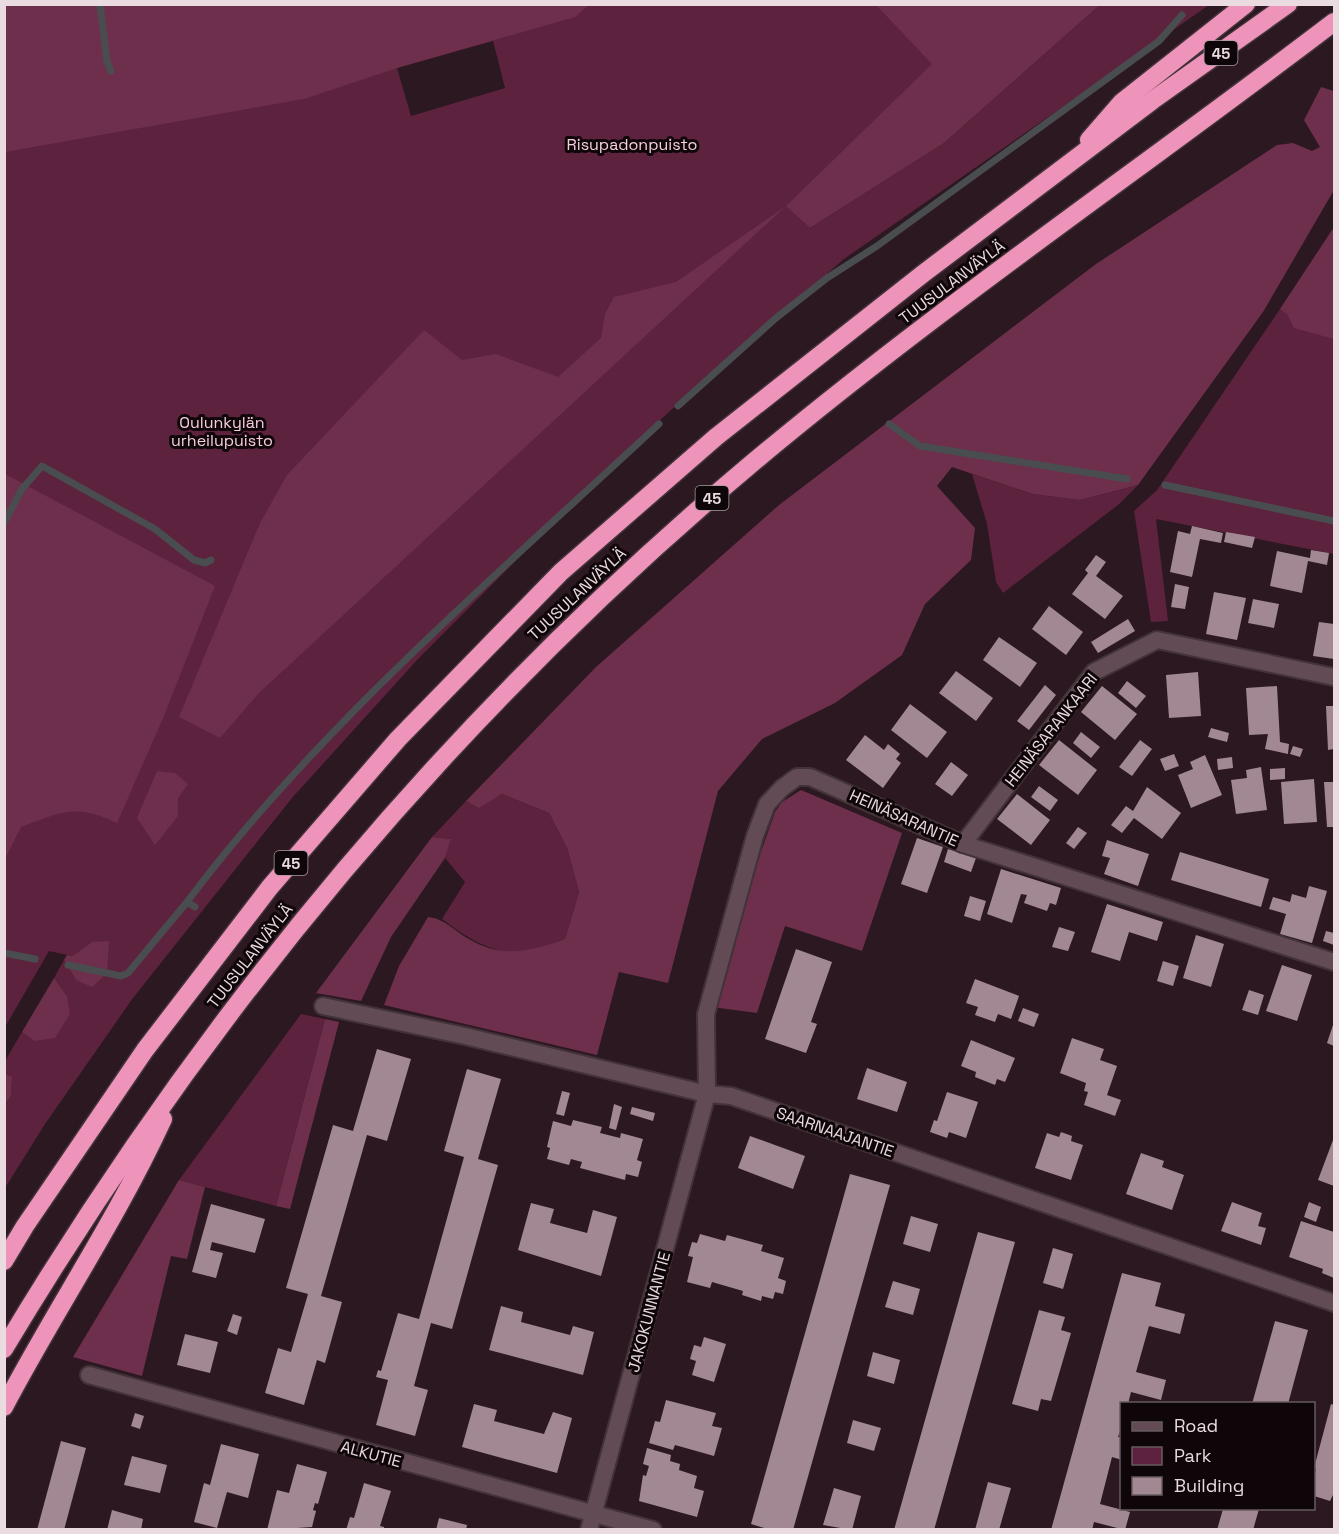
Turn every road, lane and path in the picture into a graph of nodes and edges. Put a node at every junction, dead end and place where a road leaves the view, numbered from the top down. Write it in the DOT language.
graph roads {
  1 [pos="1246,4"];
  2 [pos="1288,4"];
  3 [pos="1335,22"];
  4 [pos="1067,166"];
  5 [pos="1335,677"];
  6 [pos="963,844"];
  7 [pos="1335,962"];
  8 [pos="323,1006"];
  9 [pos="183,1074"];
  10 [pos="706,1094"];
  11 [pos="4,1261"];
  12 [pos="1335,1303"];
  13 [pos="4,1349"];
  14 [pos="89,1375"];
  15 [pos="4,1407"];
  16 [pos="594,1513"];
  17 [pos="590,1530"];
  18 [pos="654,1530"];
  1 -- 4 [label="highway"];
  2 -- 4 [label="highway, TUUSULANVÄYLÄ / 45"];
  3 -- 9 [label="highway, TUUSULANVÄYLÄ / 45"];
  4 -- 11 [label="highway, TUUSULANVÄYLÄ / 45"];
  5 -- 6 [label="street, HEINÄSARANKAARI"];
  6 -- 7 [label="street, HEINÄSARANTIE"];
  6 -- 10 [label="street, HEINÄSARANTIE"];
  8 -- 10 [label="street, SAARNAAJANTIE"];
  9 -- 13 [label="highway, TUUSULANVÄYLÄ / 45"];
  9 -- 15 [label="highway"];
  10 -- 12 [label="street, SAARNAAJANTIE"];
  10 -- 16 [label="street, JAKOKUNNANTIE"];
  14 -- 16 [label="street, ALKUTIE"];
  16 -- 17 [label="street, JAKOKUNNANTIE"];
  16 -- 18 [label="street, ALKUTIE"];
}
